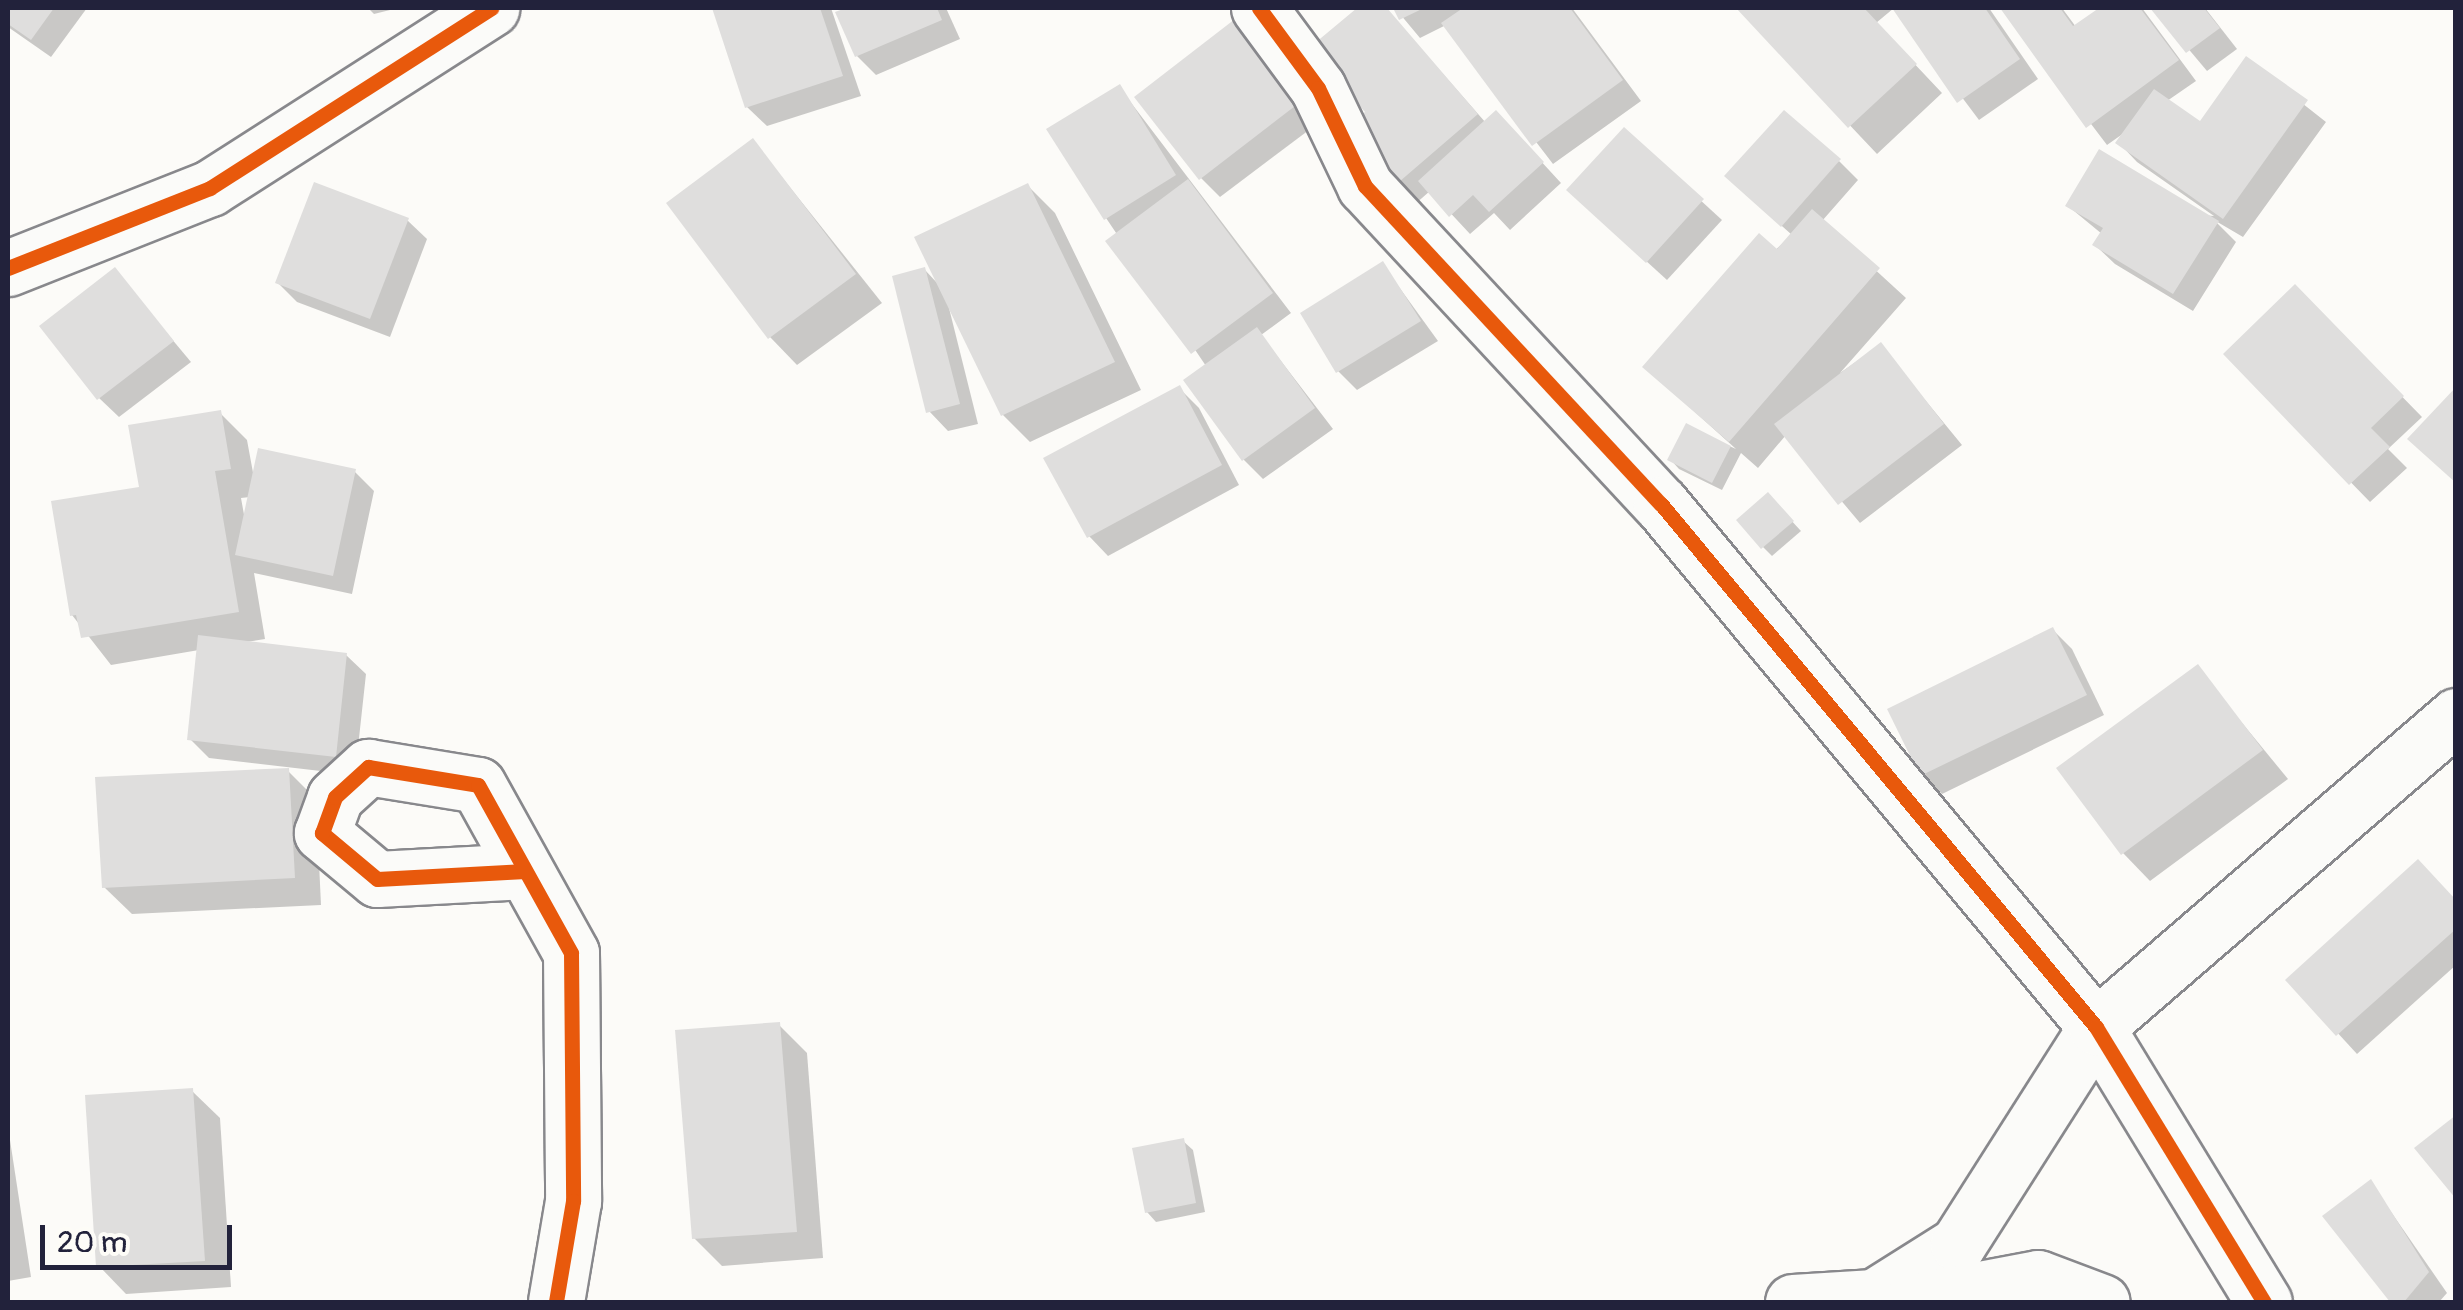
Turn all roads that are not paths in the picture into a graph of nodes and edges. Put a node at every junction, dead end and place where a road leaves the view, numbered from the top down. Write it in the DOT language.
graph roads {
  1 [pos="491,8"];
  2 [pos="1259,8"];
  3 [pos="8,268"];
  4 [pos="2456,716"];
  5 [pos="525,871"];
  6 [pos="2096,1027"];
  7 [pos="1894,1301"];
  8 [pos="556,1302"];
  9 [pos="1794,1302"];
  10 [pos="2102,1302"];
  11 [pos="2264,1302"];
  1 -- 3 [label="street"];
  2 -- 6 [label="street"];
  4 -- 6 [label="street"];
  5 -- 8 [label="street"];
  6 -- 7 [label="street"];
  6 -- 11 [label="street"];
  7 -- 9 [label="street"];
  7 -- 10 [label="street"];
}
